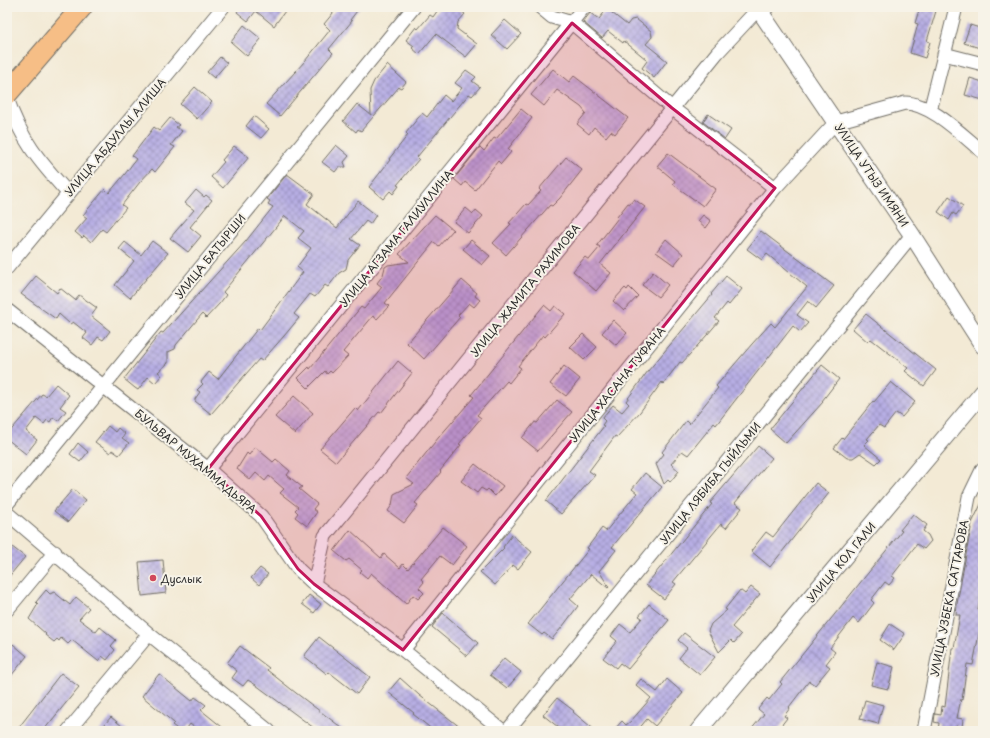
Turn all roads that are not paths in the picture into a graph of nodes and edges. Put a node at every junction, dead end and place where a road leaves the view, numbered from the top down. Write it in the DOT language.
graph roads {
  1 [pos="82,7"];
  2 [pos="224,7"];
  3 [pos="414,7"];
  4 [pos="540,7"];
  5 [pos="584,7"];
  6 [pos="956,7"];
  7 [pos="763,10"];
  8 [pos="572,23"];
  9 [pos="944,54"];
  10 [pos="983,64"];
  11 [pos="7,94"];
  12 [pos="7,98"];
  13 [pos="672,108"];
  14 [pos="930,111"];
  15 [pos="836,122"];
  16 [pos="983,152"];
  17 [pos="775,188"];
  18 [pos="68,193"];
  19 [pos="912,235"];
  20 [pos="7,268"];
  21 [pos="7,310"];
  22 [pos="983,346"];
  23 [pos="104,385"];
  24 [pos="983,392"];
  25 [pos="983,468"];
  26 [pos="208,469"];
  27 [pos="7,504"];
  28 [pos="7,513"];
  29 [pos="55,552"];
  30 [pos="314,584"];
  31 [pos="7,610"];
  32 [pos="149,634"];
  33 [pos="403,650"];
  34 [pos="68,731"];
  35 [pos="269,731"];
  36 [pos="502,731"];
  37 [pos="507,731"];
  38 [pos="698,731"];
  39 [pos="924,731"];
  1 -- 11 [label="main road"];
  2 -- 18 [label="street, УЛИЦА АБДУЛЛЫ АЛИША"];
  3 -- 23 [label="street, УЛИЦА БАТЫРШИ"];
  4 -- 8 [label="street"];
  5 -- 8 [label="street, УЛИЦА АГЗАМА ГАЛИУЛЛИНА"];
  6 -- 9 [label="street"];
  7 -- 13 [label="street, УЛИЦА ЖАМИТА РАХИМОВА"];
  7 -- 15 [label="street, УЛИЦА УТЫЗ ИМЯНИ"];
  8 -- 13 [label="street"];
  8 -- 26 [label="street, УЛИЦА АГЗАМА ГАЛИУЛЛИНА"];
  9 -- 10 [label="street"];
  9 -- 14 [label="street"];
  12 -- 18 [label="street"];
  13 -- 17 [label="street"];
  13 -- 30 [label="street, УЛИЦА ЖАМИТА РАХИМОВА"];
  14 -- 15 [label="street"];
  14 -- 16 [label="street"];
  15 -- 17 [label="street, УЛИЦА ХАСАНА ТУФАНА"];
  15 -- 19 [label="street, УЛИЦА УТЫЗ ИМЯНИ"];
  17 -- 33 [label="street, УЛИЦА ХАСАНА ТУФАНА"];
  18 -- 20 [label="street, УЛИЦА АБДУЛЛЫ АЛИША"];
  19 -- 22 [label="street, УЛИЦА УТЫЗ ИМЯНИ"];
  19 -- 37 [label="street, УЛИЦА ЛЯБИБА ГЫЙЛЬМИ"];
  21 -- 23 [label="street, БУЛЬВАР МУХАММАДЬЯРА"];
  23 -- 26 [label="street, БУЛЬВАР МУХАММАДЬЯРА"];
  23 -- 27 [label="street, УЛИЦА БАТЫРШИ"];
  24 -- 38 [label="street, УЛИЦА КОЛ ГАЛИ"];
  25 -- 39 [label="street, УЛИЦА УЗБЕКА САТТАРОВА"];
  26 -- 30 [label="street, БУЛЬВАР МУХАММАДЬЯРА"];
  28 -- 29 [label="street"];
  29 -- 31 [label="street"];
  29 -- 32 [label="street"];
  30 -- 33 [label="street, БУЛЬВАР МУХАММАДЬЯРА"];
  32 -- 34 [label="street"];
  32 -- 35 [label="street"];
  33 -- 36 [label="street, БУЛЬВАР МУХАММАДЬЯРА"];
}
